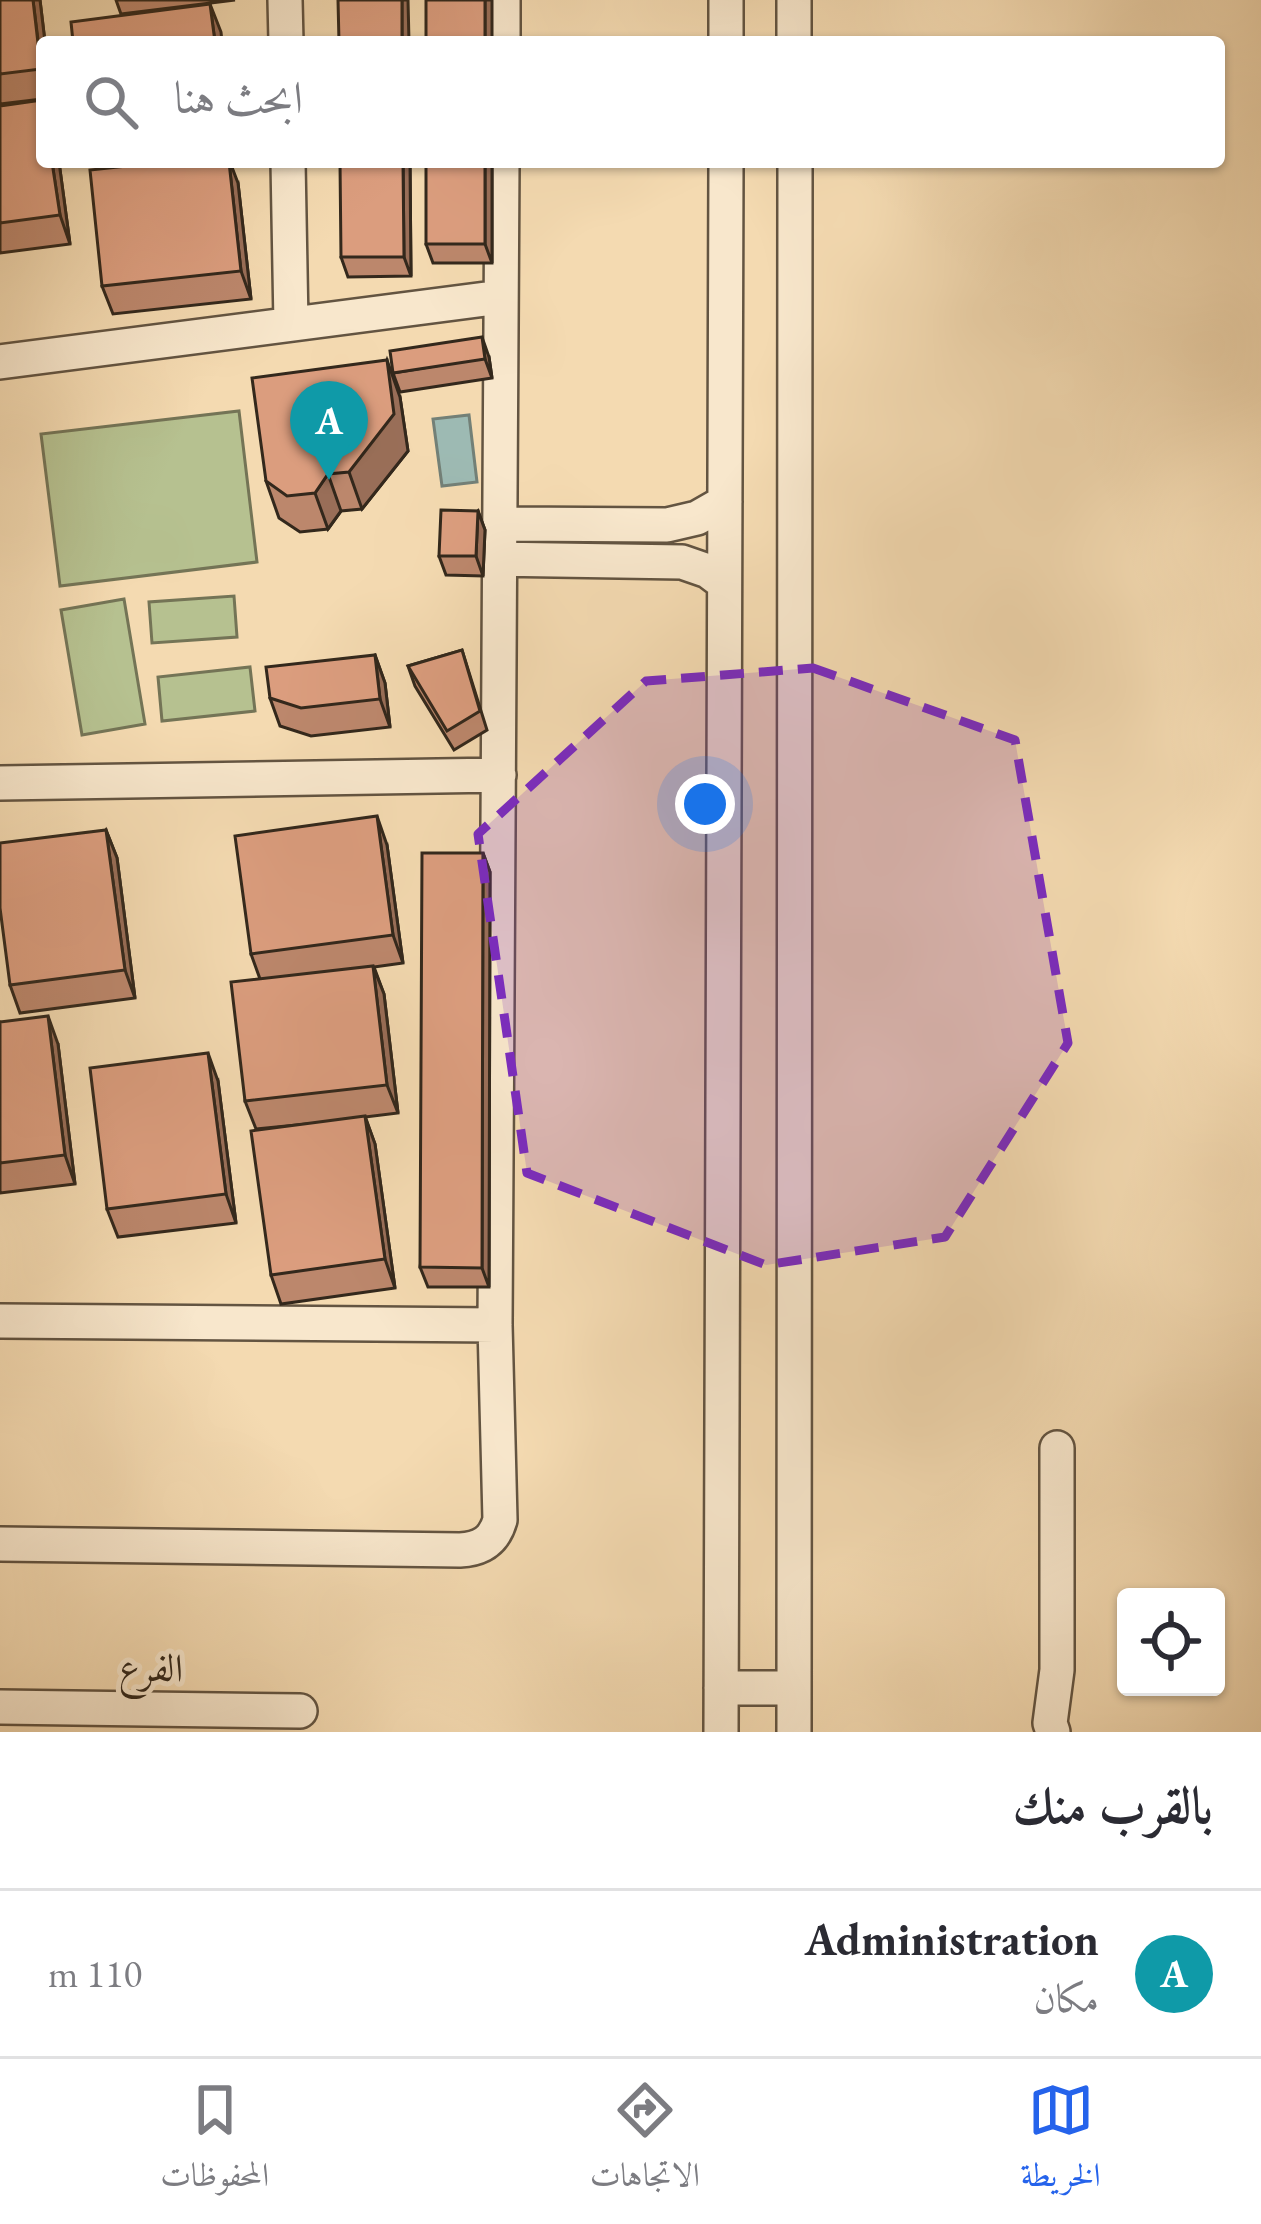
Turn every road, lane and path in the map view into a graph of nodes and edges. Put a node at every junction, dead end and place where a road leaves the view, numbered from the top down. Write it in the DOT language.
graph roads {
  1 [pos="285,0"];
  2 [pos="503,0"];
  3 [pos="726,0"];
  4 [pos="794,0"];
  5 [pos="286,36"];
  6 [pos="503,36"];
  7 [pos="726,36"];
  8 [pos="794,36"];
  9 [pos="288,168"];
  10 [pos="502,168"];
  11 [pos="726,168"];
  12 [pos="795,168"];
  13 [pos="501,297"];
  14 [pos="291,324"];
  15 [pos="0,362"];
  16 [pos="725,502"];
  17 [pos="500,524"];
  18 [pos="500,559"];
  19 [pos="724,583"];
  20 [pos="499,775"];
  21 [pos="0,783"];
  22 [pos="0,1321"];
  23 [pos="495,1325"];
  24 [pos="1057,1448"];
  25 [pos="0,1544"];
  26 [pos="721,1688"];
  27 [pos="794,1688"];
  28 [pos="0,1708"];
  29 [pos="301,1711"];
  30 [pos="721,1732"];
  31 [pos="794,1732"];
  32 [pos="1053,1732"];
  1 -- 5 [label="street"];
  2 -- 6 [label="street"];
  3 -- 7 [label="street"];
  4 -- 8 [label="street"];
  9 -- 14 [label="street"];
  10 -- 13 [label="street"];
  11 -- 16 [label="street"];
  12 -- 27 [label="street"];
  13 -- 14 [label="street"];
  13 -- 17 [label="street"];
  14 -- 15 [label="street"];
  16 -- 17 [label="street"];
  16 -- 19 [label="street"];
  17 -- 18 [label="street"];
  18 -- 19 [label="street"];
  18 -- 20 [label="street"];
  19 -- 26 [label="street"];
  20 -- 21 [label="street"];
  20 -- 23 [label="street"];
  22 -- 23 [label="street"];
  23 -- 25 [label="street"];
  24 -- 32 [label="street"];
  26 -- 27 [label="street"];
  26 -- 30 [label="street"];
  27 -- 31 [label="street"];
  28 -- 29 [label="street, الفرع"];
}
